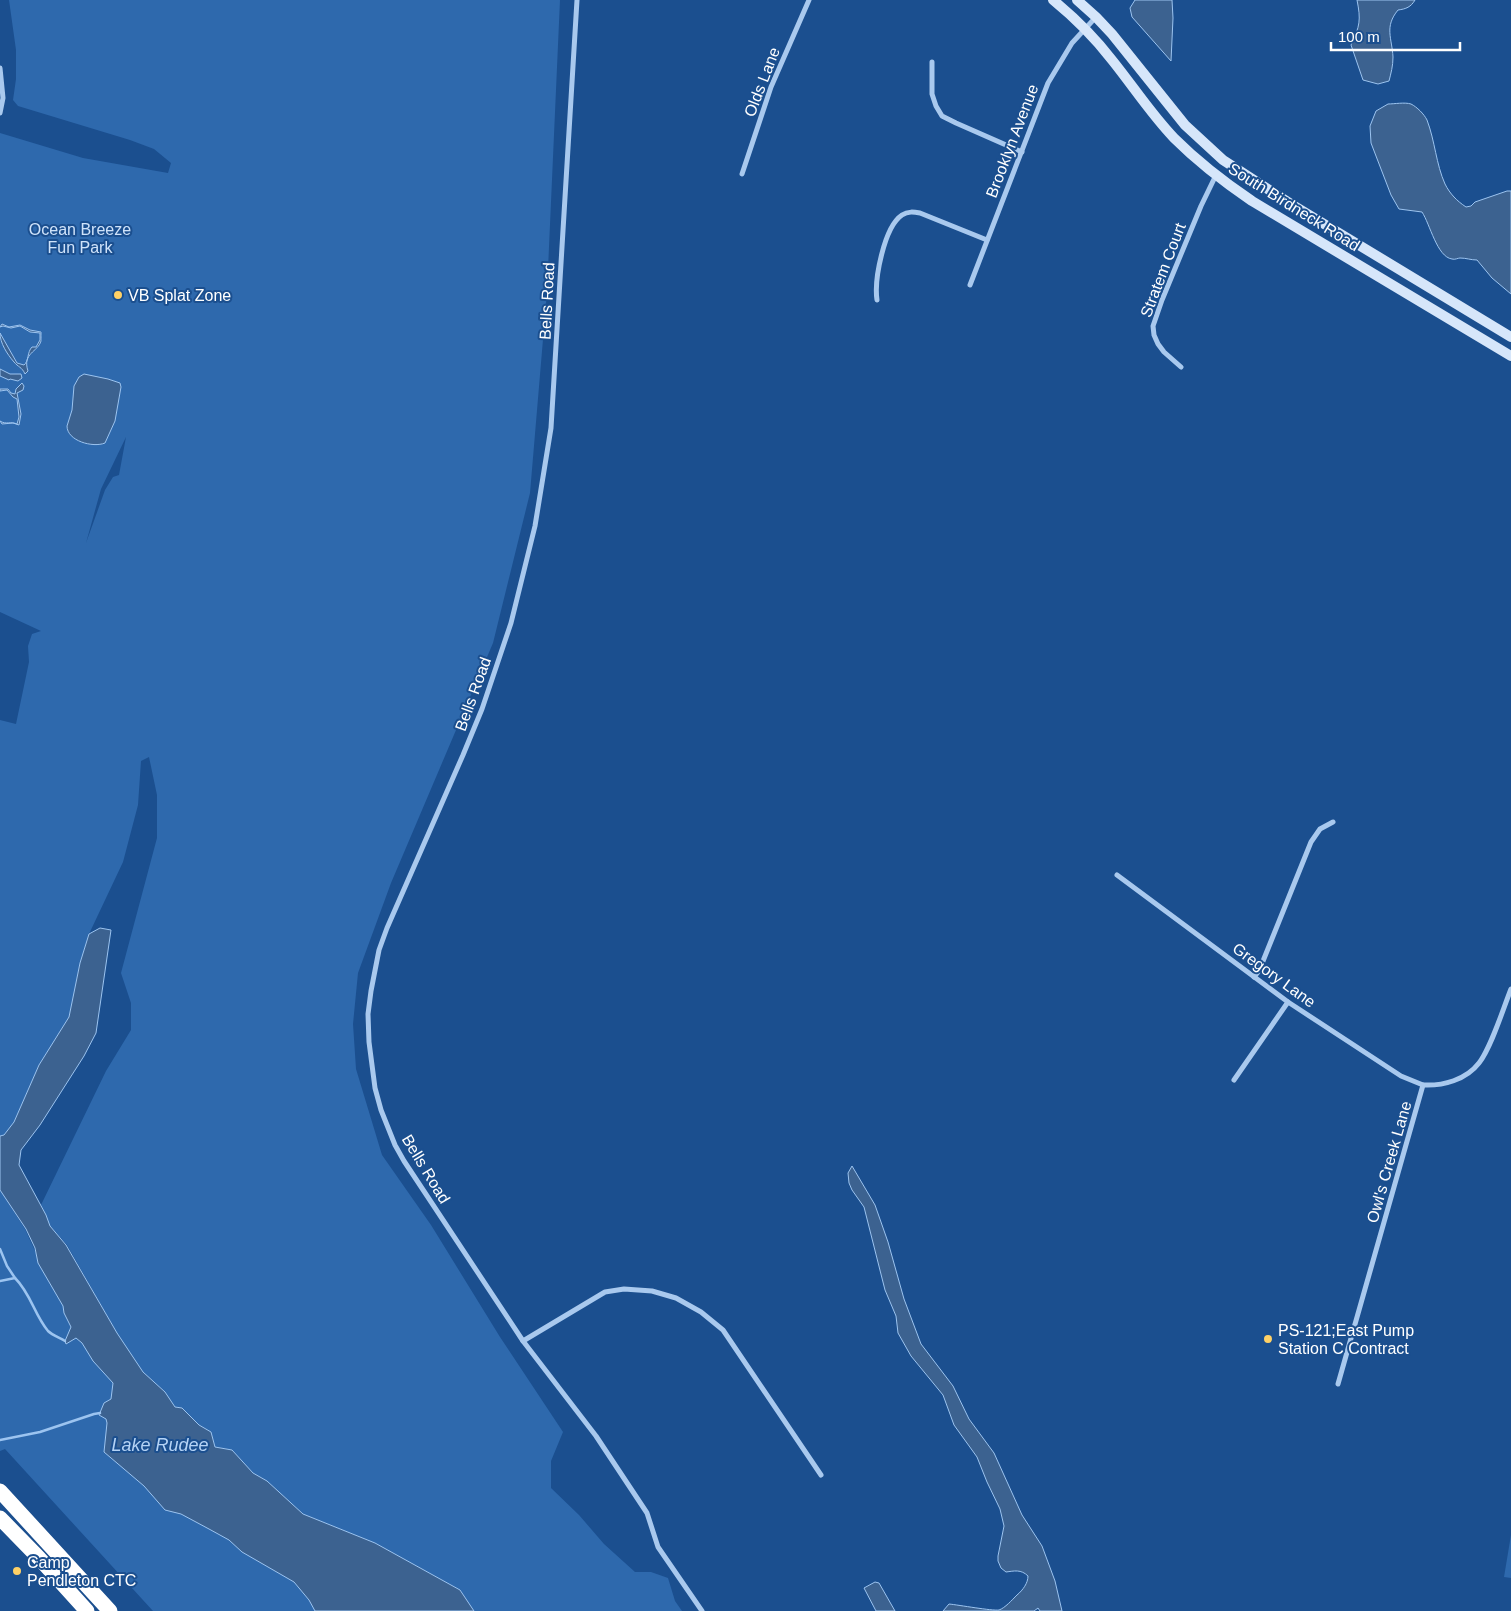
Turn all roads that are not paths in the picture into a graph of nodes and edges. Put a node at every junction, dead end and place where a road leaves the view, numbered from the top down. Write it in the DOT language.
graph roads {
  1 [pos="577,0"];
  2 [pos="809,0"];
  3 [pos="1053,0"];
  4 [pos="1077,0"];
  5 [pos="1096,17"];
  6 [pos="1085,30"];
  7 [pos="932,62"];
  8 [pos="0,68"];
  9 [pos="0,113"];
  10 [pos="1022,152"];
  11 [pos="742,174"];
  12 [pos="1216,176"];
  13 [pos="987,240"];
  14 [pos="970,285"];
  15 [pos="876,300"];
  16 [pos="1511,338"];
  17 [pos="1511,356"];
  18 [pos="1181,367"];
  19 [pos="1333,822"];
  20 [pos="1117,874"];
  21 [pos="1254,977"];
  22 [pos="1511,989"];
  23 [pos="1288,1002"];
  24 [pos="1234,1080"];
  25 [pos="1423,1085"];
  26 [pos="523,1341"];
  27 [pos="1338,1384"];
  28 [pos="821,1475"];
  29 [pos="0,1491"];
  30 [pos="0,1518"];
  31 [pos="86,1611"];
  32 [pos="110,1611"];
  33 [pos="702,1611"];
  1 -- 26 [label="street, Bells Road"];
  2 -- 11 [label="street, Olds Lane"];
  3 -- 6 [label="main road, South Birdneck Road"];
  4 -- 5 [label="main road, South Birdneck Road"];
  5 -- 6 [label="street, Brooklyn Avenue"];
  5 -- 16 [label="main road, South Birdneck Road"];
  6 -- 10 [label="street, Brooklyn Avenue"];
  6 -- 12 [label="main road, South Birdneck Road"];
  7 -- 10 [label="street"];
  8 -- 9 [label="street"];
  10 -- 13 [label="street, Brooklyn Avenue"];
  12 -- 17 [label="main road, South Birdneck Road"];
  12 -- 18 [label="street, Stratem Court"];
  13 -- 14 [label="street, Brooklyn Avenue"];
  13 -- 15 [label="street"];
  19 -- 21 [label="street"];
  20 -- 21 [label="street, Gregory Lane"];
  21 -- 23 [label="street, Gregory Lane"];
  22 -- 25 [label="street, Owl's Creek Lane"];
  23 -- 24 [label="street"];
  23 -- 25 [label="street, Gregory Lane"];
  25 -- 27 [label="street, Owl's Creek Lane"];
  26 -- 28 [label="street"];
  26 -- 33 [label="street, Bells Road"];
  29 -- 32 [label="highway"];
  30 -- 31 [label="highway"];
}
